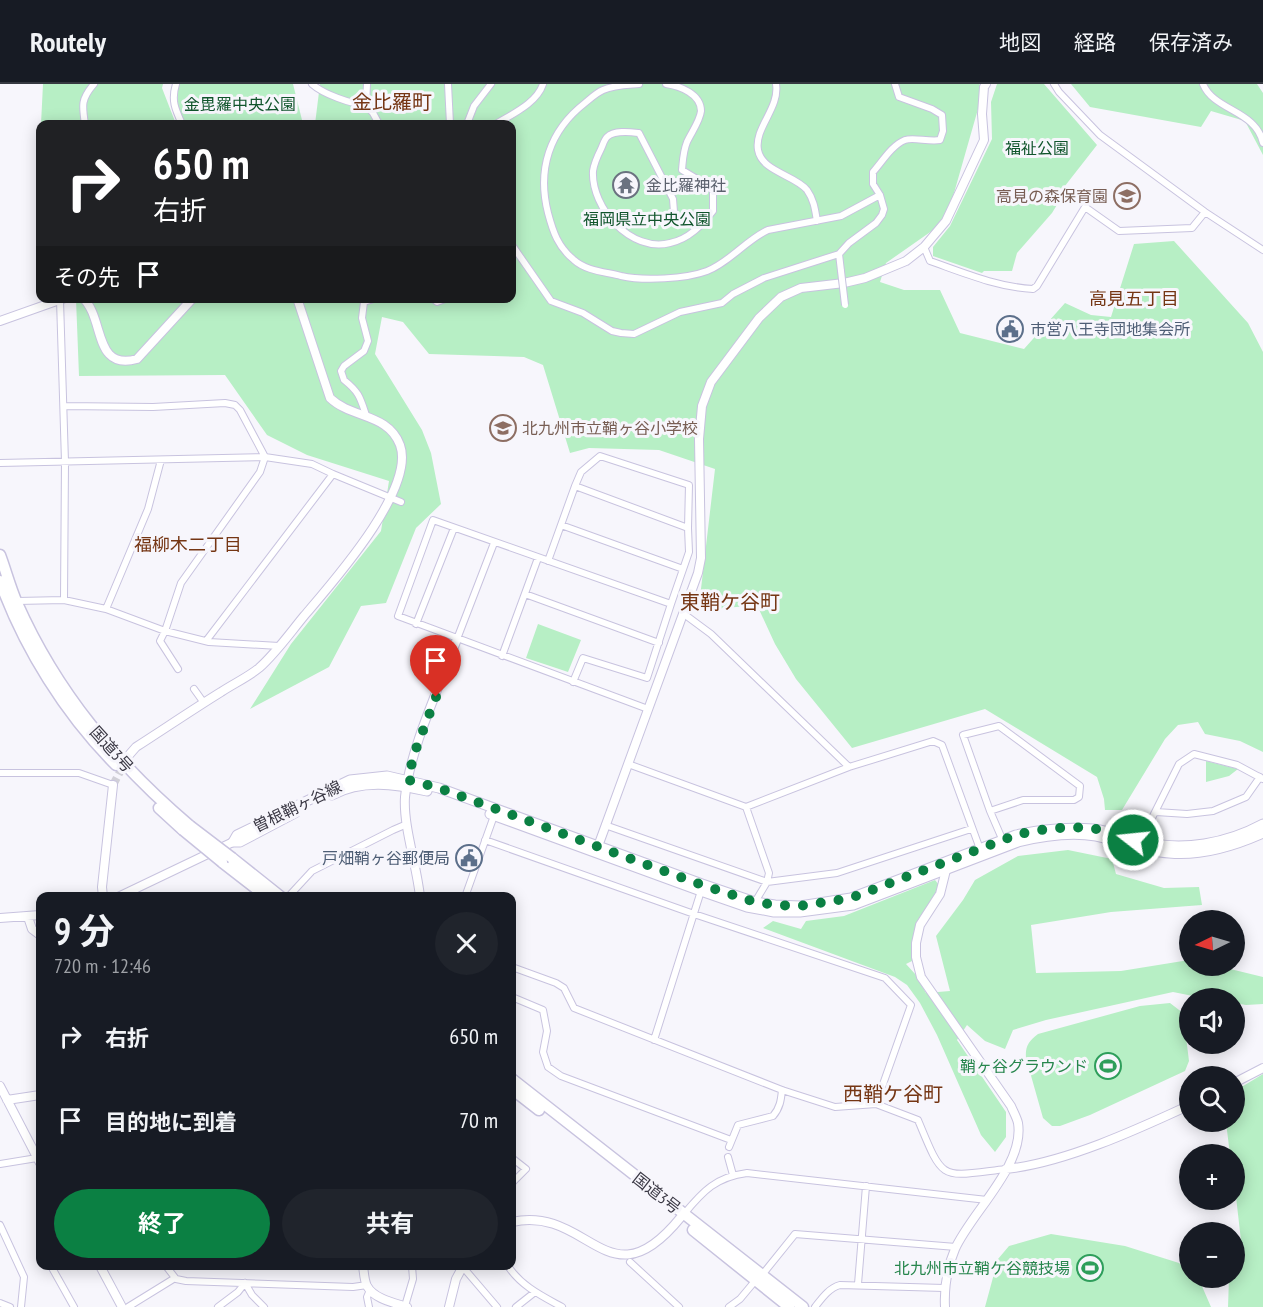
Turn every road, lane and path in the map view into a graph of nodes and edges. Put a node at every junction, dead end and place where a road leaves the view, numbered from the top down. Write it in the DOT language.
graph roads {
  1 [pos="94,84"];
  2 [pos="176,84"];
  3 [pos="312,84"];
  4 [pos="367,84"];
  5 [pos="448,84"];
  6 [pos="490,84"];
  7 [pos="543,84"];
  8 [pos="639,84"];
  9 [pos="666,84"];
  10 [pos="776,84"];
  11 [pos="895,84"];
  12 [pos="987,84"];
  13 [pos="1054,84"];
  14 [pos="1203,84"];
  15 [pos="366,105"];
  16 [pos="84,120"];
  17 [pos="180,120"];
  18 [pos="376,120"];
  19 [pos="450,120"];
  20 [pos="468,120"];
  21 [pos="502,120"];
  22 [pos="1263,143"];
  23 [pos="880,195"];
  24 [pos="1205,212"];
  25 [pos="669,218"];
  26 [pos="817,221"];
  27 [pos="924,247"];
  28 [pos="516,250"];
  29 [pos="1263,250"];
  30 [pos="839,254"];
  31 [pos="52,303"];
  32 [pos="63,303"];
  33 [pos="87,303"];
  34 [pos="188,303"];
  35 [pos="299,303"];
  36 [pos="364,303"];
  37 [pos="845,305"];
  38 [pos="0,321"];
  39 [pos="64,406"];
  40 [pos="366,415"];
  41 [pos="265,457"];
  42 [pos="161,460"];
  43 [pos="65,462"];
  44 [pos="0,463"];
  45 [pos="333,474"];
  46 [pos="575,486"];
  47 [pos="390,498"];
  48 [pos="401,502"];
  49 [pos="561,525"];
  50 [pos="454,528"];
  51 [pos="688,528"];
  52 [pos="494,543"];
  53 [pos="0,555"];
  54 [pos="538,558"];
  55 [pos="548,561"];
  56 [pos="683,570"];
  57 [pos="0,581"];
  58 [pos="525,594"];
  59 [pos="64,600"];
  60 [pos="17,602"];
  61 [pos="671,604"];
  62 [pos="106,609"];
  63 [pos="684,614"];
  64 [pos="416,624"];
  65 [pos="165,631"];
  66 [pos="457,639"];
  67 [pos="206,641"];
  68 [pos="659,643"];
  69 [pos="279,646"];
  70 [pos="502,656"];
  71 [pos="178,669"];
  72 [pos="573,682"];
  73 [pos="194,689"];
  74 [pos="204,703"];
  75 [pos="648,709"];
  76 [pos="129,755"];
  77 [pos="628,764"];
  78 [pos="849,768"];
  79 [pos="0,773"];
  80 [pos="1262,778"];
  81 [pos="408,783"];
  82 [pos="113,785"];
  83 [pos="746,807"];
  84 [pos="990,811"];
  85 [pos="496,812"];
  86 [pos="1156,812"];
  87 [pos="1150,822"];
  88 [pos="407,824"];
  89 [pos="1263,824"];
  90 [pos="604,825"];
  91 [pos="187,828"];
  92 [pos="972,829"];
  93 [pos="1263,833"];
  94 [pos="485,840"];
  95 [pos="1003,841"];
  96 [pos="233,842"];
  97 [pos="980,849"];
  98 [pos="596,850"];
  99 [pos="227,860"];
  100 [pos="946,870"];
  101 [pos="767,882"];
  102 [pos="700,891"];
  103 [pos="102,892"];
  104 [pos="128,892"];
  105 [pos="262,892"];
  106 [pos="274,892"];
  107 [pos="293,892"];
  108 [pos="420,892"];
  109 [pos="467,892"];
  110 [pos="755,902"];
  111 [pos="694,914"];
  112 [pos="36,916"];
  113 [pos="28,917"];
  114 [pos="0,918"];
  115 [pos="36,932"];
  116 [pos="516,968"];
  117 [pos="516,1000"];
  118 [pos="654,1040"];
  119 [pos="1263,1068"];
  120 [pos="1245,1077"];
  121 [pos="516,1082"];
  122 [pos="0,1086"];
  123 [pos="782,1090"];
  124 [pos="516,1092"];
  125 [pos="36,1096"];
  126 [pos="8,1100"];
  127 [pos="876,1104"];
  128 [pos="1179,1110"];
  129 [pos="36,1155"];
  130 [pos="728,1157"];
  131 [pos="36,1161"];
  132 [pos="516,1161"];
  133 [pos="0,1164"];
  134 [pos="1006,1169"];
  135 [pos="733,1175"];
  136 [pos="516,1179"];
  137 [pos="866,1186"];
  138 [pos="987,1200"];
  139 [pos="681,1217"];
  140 [pos="516,1221"];
  141 [pos="0,1225"];
  142 [pos="863,1238"];
  143 [pos="956,1247"];
  144 [pos="630,1262"];
  145 [pos="53,1270"];
  146 [pos="102,1270"];
  147 [pos="169,1270"];
  148 [pos="364,1270"];
  149 [pos="412,1270"];
  150 [pos="461,1270"];
  151 [pos="466,1270"];
  152 [pos="511,1270"];
  153 [pos="175,1278"];
  154 [pos="759,1278"];
  155 [pos="245,1283"];
  156 [pos="858,1284"];
  157 [pos="368,1287"];
  158 [pos="944,1288"];
  159 [pos="534,1292"];
  160 [pos="0,1304"];
  161 [pos="406,1306"];
  162 [pos="10,1307"];
  163 [pos="21,1307"];
  164 [pos="74,1307"];
  165 [pos="123,1307"];
  166 [pos="128,1307"];
  167 [pos="218,1307"];
  168 [pos="264,1307"];
  169 [pos="369,1307"];
  170 [pos="449,1307"];
  171 [pos="497,1307"];
  172 [pos="516,1307"];
  173 [pos="562,1307"];
  174 [pos="679,1307"];
  175 [pos="729,1307"];
  176 [pos="789,1307"];
  177 [pos="803,1307"];
  178 [pos="815,1307"];
  179 [pos="945,1307"];
  1 -- 16 [label="street"];
  2 -- 17 [label="street"];
  3 -- 15 [label="street"];
  4 -- 15 [label="street"];
  5 -- 19 [label="street"];
  6 -- 20 [label="street"];
  7 -- 21 [label="street"];
  8 -- 26 [label="street"];
  9 -- 25 [label="street"];
  10 -- 26 [label="street"];
  11 -- 23 [label="street"];
  12 -- 27 [label="street"];
  13 -- 24 [label="street"];
  14 -- 22 [label="street"];
  15 -- 18 [label="street"];
  23 -- 26 [label="street"];
  23 -- 30 [label="street"];
  24 -- 27 [label="street"];
  24 -- 29 [label="street"];
  27 -- 63 [label="street"];
  28 -- 30 [label="street"];
  30 -- 37 [label="street, bridge"];
  31 -- 38 [label="street"];
  32 -- 39 [label="street"];
  33 -- 34 [label="street"];
  35 -- 40 [label="street"];
  36 -- 40 [label="street"];
  39 -- 41 [label="street"];
  39 -- 43 [label="street"];
  40 -- 47 [label="street"];
  41 -- 42 [label="street"];
  41 -- 45 [label="street"];
  41 -- 65 [label="street"];
  42 -- 43 [label="street"];
  42 -- 62 [label="street"];
  43 -- 44 [label="street"];
  43 -- 59 [label="street"];
  45 -- 47 [label="street"];
  45 -- 67 [label="street"];
  46 -- 49 [label="street"];
  46 -- 51 [label="street"];
  46 -- 51 [label="street"];
  47 -- 48 [label="street"];
  47 -- 69 [label="street"];
  49 -- 55 [label="street"];
  49 -- 56 [label="street"];
  50 -- 52 [label="street"];
  50 -- 64 [label="street"];
  50 -- 64 [label="street"];
  51 -- 56 [label="street"];
  52 -- 54 [label="street"];
  52 -- 66 [label="street"];
  53 -- 60 [label="highway, 国道3号"];
  54 -- 55 [label="street"];
  54 -- 58 [label="street"];
  55 -- 61 [label="street"];
  56 -- 61 [label="street"];
  57 -- 91 [label="highway, 国道3号"];
  58 -- 68 [label="street"];
  58 -- 70 [label="street"];
  59 -- 60 [label="street"];
  59 -- 62 [label="street"];
  60 -- 91 [label="highway, 国道3号"];
  61 -- 68 [label="street"];
  62 -- 65 [label="street"];
  63 -- 75 [label="street"];
  63 -- 78 [label="street"];
  64 -- 66 [label="street"];
  65 -- 67 [label="street"];
  65 -- 71 [label="street"];
  66 -- 70 [label="street"];
  66 -- 81 [label="street"];
  67 -- 69 [label="street"];
  68 -- 72 [label="street"];
  69 -- 74 [label="street"];
  70 -- 72 [label="street"];
  72 -- 75 [label="street"];
  73 -- 74 [label="street"];
  74 -- 76 [label="street"];
  75 -- 77 [label="street"];
  77 -- 83 [label="street"];
  77 -- 90 [label="street"];
  78 -- 83 [label="street"];
  78 -- 92 [label="street"];
  79 -- 82 [label="street"];
  80 -- 86 [label="street"];
  80 -- 86 [label="street"];
  81 -- 85 [label="main road, 曽根鞘ヶ谷線"];
  81 -- 88 [label="street"];
  81 -- 96 [label="main road, 曽根鞘ヶ谷線"];
  82 -- 103 [label="street"];
  83 -- 101 [label="street"];
  84 -- 84 [label="street"];
  84 -- 95 [label="street"];
  85 -- 94 [label="street"];
  85 -- 98 [label="main road, 曽根鞘ヶ谷線"];
  86 -- 87 [label="street"];
  88 -- 107 [label="street"];
  88 -- 108 [label="street"];
  89 -- 95 [label="main road, 曽根鞘ヶ谷線"];
  90 -- 98 [label="street"];
  90 -- 101 [label="street"];
  91 -- 99 [label="highway, 国道3号, bridge"];
  92 -- 97 [label="street"];
  92 -- 101 [label="street"];
  93 -- 100 [label="main road, 曽根鞘ヶ谷線"];
  94 -- 109 [label="street"];
  94 -- 111 [label="street"];
  95 -- 97 [label="main road, 曽根鞘ヶ谷線"];
  96 -- 104 [label="street"];
  97 -- 110 [label="main road, 曽根鞘ヶ谷線"];
  98 -- 102 [label="main road, 曽根鞘ヶ谷線"];
  98 -- 110 [label="main road, 曽根鞘ヶ谷線"];
  99 -- 105 [label="highway, 国道3号"];
  99 -- 106 [label="highway, 国道3号"];
  100 -- 102 [label="main road, 曽根鞘ヶ谷線"];
  100 -- 134 [label="street"];
  101 -- 110 [label="street"];
  102 -- 111 [label="street"];
  111 -- 118 [label="street"];
  111 -- 127 [label="street"];
  112 -- 113 [label="street"];
  113 -- 114 [label="street"];
  113 -- 115 [label="street"];
  116 -- 118 [label="street"];
  117 -- 123 [label="street"];
  118 -- 123 [label="street"];
  119 -- 120 [label="street"];
  121 -- 139 [label="highway, 国道3号"];
  122 -- 126 [label="street"];
  123 -- 127 [label="street"];
  124 -- 139 [label="highway, 国道3号"];
  125 -- 126 [label="street"];
  126 -- 129 [label="street"];
  127 -- 134 [label="street"];
  128 -- 134 [label="street"];
  130 -- 135 [label="street"];
  131 -- 133 [label="street"];
  132 -- 136 [label="street"];
  134 -- 138 [label="street"];
  135 -- 137 [label="street"];
  135 -- 139 [label="street"];
  137 -- 138 [label="street"];
  137 -- 142 [label="street"];
  138 -- 143 [label="street"];
  139 -- 144 [label="street"];
  139 -- 154 [label="highway, 国道3号"];
  140 -- 144 [label="street"];
  141 -- 163 [label="street"];
  142 -- 143 [label="street"];
  142 -- 154 [label="street"];
  142 -- 156 [label="street"];
  143 -- 158 [label="street"];
  144 -- 174 [label="street"];
  145 -- 164 [label="street"];
  146 -- 165 [label="street"];
  147 -- 153 [label="street"];
  148 -- 157 [label="street"];
  149 -- 161 [label="street"];
  150 -- 170 [label="street"];
  151 -- 171 [label="street"];
  152 -- 159 [label="street"];
  153 -- 155 [label="street"];
  153 -- 166 [label="street"];
  154 -- 175 [label="street"];
  154 -- 176 [label="highway, 国道3号"];
  154 -- 177 [label="highway, 国道3号"];
  155 -- 157 [label="street"];
  155 -- 167 [label="street"];
  155 -- 168 [label="street"];
  156 -- 158 [label="street"];
  156 -- 178 [label="street"];
  157 -- 161 [label="street"];
  157 -- 169 [label="street"];
  158 -- 179 [label="street"];
  159 -- 172 [label="street"];
  159 -- 173 [label="street"];
  160 -- 162 [label="street"];
}
